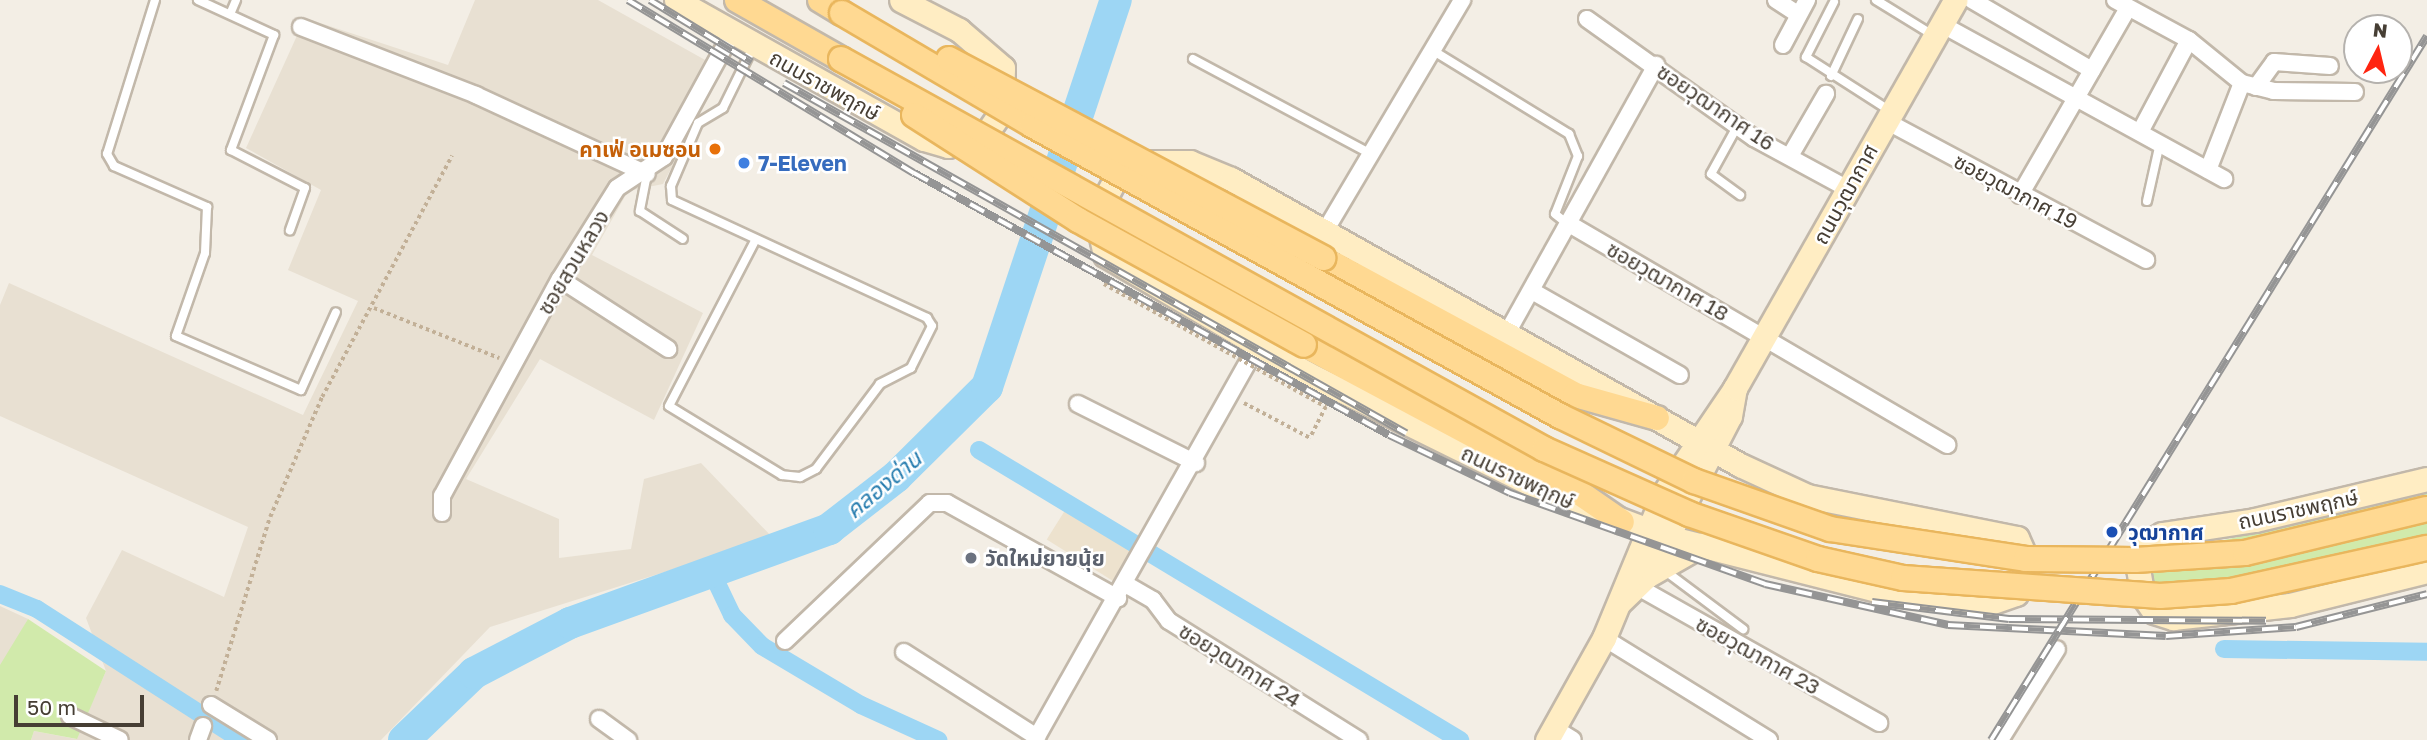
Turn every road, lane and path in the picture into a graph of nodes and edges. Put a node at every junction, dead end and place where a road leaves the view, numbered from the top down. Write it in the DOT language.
graph roads {
  1 [pos="155,0"];
  2 [pos="198,0"];
  3 [pos="236,0"];
  4 [pos="676,0"];
  5 [pos="737,0"];
  6 [pos="820,0"];
  7 [pos="901,0"];
  8 [pos="1462,0"];
  9 [pos="1776,0"];
  10 [pos="1876,0"];
  11 [pos="1955,0"];
  12 [pos="1972,0"];
  13 [pos="1834,2"];
  14 [pos="2122,4"];
  15 [pos="1803,7"];
  16 [pos="231,12"];
  17 [pos="842,13"];
  18 [pos="1587,19"];
  19 [pos="1858,19"];
  20 [pos="301,27"];
  21 [pos="1938,30"];
  22 [pos="732,33"];
  23 [pos="2189,40"];
  24 [pos="754,45"];
  25 [pos="1783,45"];
  26 [pos="1432,50"];
  27 [pos="841,59"];
  28 [pos="1193,59"];
  29 [pos="1656,65"];
  30 [pos="2330,66"];
  31 [pos="2092,69"];
  32 [pos="1831,76"];
  33 [pos="2249,85"];
  34 [pos="2356,92"];
  35 [pos="1826,94"];
  36 [pos="2076,97"];
  37 [pos="1889,116"];
  38 [pos="1738,125"];
  39 [pos="2140,132"];
  40 [pos="2160,143"];
  41 [pos="1371,154"];
  42 [pos="452,156"];
  43 [pos="1790,156"];
  44 [pos="2208,170"];
  45 [pos="648,174"];
  46 [pos="2224,179"];
  47 [pos="1848,189"];
  48 [pos="1740,195"];
  49 [pos="2020,195"];
  50 [pos="2147,201"];
  51 [pos="1571,225"];
  52 [pos="290,230"];
  53 [pos="1325,231"];
  54 [pos="683,239"];
  55 [pos="756,239"];
  56 [pos="2146,260"];
  57 [pos="560,279"];
  58 [pos="1104,284"];
  59 [pos="1532,291"];
  60 [pos="374,308"];
  61 [pos="336,312"];
  62 [pos="1507,333"];
  63 [pos="1765,336"];
  64 [pos="1258,344"];
  65 [pos="668,349"];
  66 [pos="514,364"];
  67 [pos="1681,375"];
  68 [pos="1728,403"];
  69 [pos="1078,404"];
  70 [pos="1246,404"];
  71 [pos="1657,418"];
  72 [pos="1704,443"];
  73 [pos="1947,444"];
  74 [pos="1196,463"];
  75 [pos="1740,465"];
  76 [pos="2427,479"];
  77 [pos="2427,509"];
  78 [pos="442,513"];
  79 [pos="1622,522"];
  80 [pos="1655,533"];
  81 [pos="1703,544"];
  82 [pos="2427,569"];
  83 [pos="1638,580"];
  84 [pos="1122,592"];
  85 [pos="1743,629"];
  86 [pos="1604,638"];
  87 [pos="785,640"];
  88 [pos="2057,649"];
  89 [pos="904,652"];
  90 [pos="211,705"];
  91 [pos="71,716"];
  92 [pos="599,719"];
  93 [pos="1879,723"];
  94 [pos="1558,736"];
  95 [pos="1036,739"];
  96 [pos="120,740"];
  97 [pos="268,740"];
  98 [pos="626,740"];
  99 [pos="1359,740"];
  100 [pos="1769,740"];
  101 [pos="2000,740"];
  1 -- 61 [label="lane"];
  2 -- 16 [label="lane"];
  3 -- 16 [label="lane"];
  4 -- 22 [label="main road, ถนนราชพฤกษ์"];
  5 -- 27 [label="main road, ถนนราชพฤกษ์"];
  6 -- 17 [label="main road, ถนนราชพฤกษ์"];
  7 -- 24 [label="main road, ถนนราชพฤกษ์"];
  8 -- 26 [label="street"];
  9 -- 15 [label="street"];
  10 -- 21 [label="lane"];
  11 -- 21 [label="main road, ถนนวุฒากาศ"];
  12 -- 31 [label="street"];
  13 -- 32 [label="lane"];
  14 -- 23 [label="street"];
  14 -- 31 [label="street"];
  15 -- 25 [label="street"];
  16 -- 52 [label="lane"];
  17 -- 71 [label="main road, bridge"];
  17 -- 77 [label="main road, ถนนราชพฤกษ์, bridge"];
  18 -- 29 [label="street, ซอยวุฒากาศ 16"];
  19 -- 32 [label="lane"];
  20 -- 45 [label="street"];
  21 -- 36 [label="street"];
  21 -- 37 [label="main road, ถนนวุฒากาศ"];
  22 -- 24 [label="main road, ถนนราชพฤกษ์"];
  22 -- 45 [label="street, ซอยสวนหลวง"];
  23 -- 33 [label="street"];
  23 -- 39 [label="street"];
  24 -- 55 [label="lane"];
  26 -- 41 [label="street"];
  26 -- 51 [label="lane"];
  27 -- 79 [label="main road, bridge"];
  27 -- 82 [label="main road, ถนนราชพฤกษ์, bridge"];
  28 -- 41 [label="lane"];
  29 -- 38 [label="street, ซอยวุฒากาศ 16"];
  29 -- 51 [label="street"];
  30 -- 33 [label="street"];
  31 -- 36 [label="street"];
  32 -- 37 [label="lane"];
  33 -- 34 [label="street"];
  33 -- 44 [label="street"];
  35 -- 43 [label="street"];
  36 -- 39 [label="street"];
  36 -- 49 [label="street"];
  37 -- 47 [label="main road, ถนนวุฒากาศ"];
  37 -- 49 [label="street, ซอยวุฒากาศ 19"];
  38 -- 43 [label="street, ซอยวุฒากาศ 16"];
  38 -- 48 [label="lane"];
  39 -- 40 [label="street"];
  40 -- 44 [label="street"];
  40 -- 50 [label="lane"];
  41 -- 53 [label="street"];
  42 -- 60 [label="path"];
  43 -- 47 [label="street, ซอยวุฒากาศ 16"];
  44 -- 46 [label="street"];
  45 -- 54 [label="lane"];
  45 -- 57 [label="street, ซอยสวนหลวง"];
  47 -- 63 [label="main road, ถนนวุฒากาศ"];
  49 -- 56 [label="street, ซอยวุฒากาศ 19"];
  51 -- 59 [label="street"];
  51 -- 63 [label="street, ซอยวุฒากาศ 18"];
  53 -- 62 [label="main road, ถนนราชพฤกษ์"];
  53 -- 64 [label="main road, ถนนราชพฤกษ์"];
  55 -- 55 [label="lane"];
  57 -- 65 [label="street"];
  57 -- 66 [label="street, ซอยสวนหลวง"];
  58 -- 70 [label="path, bridge"];
  59 -- 62 [label="street"];
  59 -- 67 [label="street"];
  60 -- 66 [label="path"];
  60 -- 90 [label="path"];
  62 -- 71 [label="main road, ถนนราชพฤกษ์"];
  63 -- 68 [label="main road, ถนนวุฒากาศ"];
  63 -- 73 [label="street, ซอยวุฒากาศ 18"];
  64 -- 74 [label="street"];
  64 -- 79 [label="main road, ถนนราชพฤกษ์"];
  66 -- 78 [label="street, ซอยสวนหลวง"];
  68 -- 71 [label="main road"];
  68 -- 72 [label="main road, ถนนวุฒากาศ"];
  68 -- 75 [label="main road"];
  69 -- 74 [label="street"];
  71 -- 72 [label="main road, ถนนราชพฤกษ์"];
  72 -- 75 [label="main road, ถนนราชพฤกษ์"];
  72 -- 80 [label="main road, ถนนวุฒากาศ"];
  74 -- 84 [label="street"];
  75 -- 81 [label="main road, ถนนราชพฤกษ์"];
  76 -- 82 [label="main road, ถนนราชพฤกษ์"];
  79 -- 80 [label="main road, ถนนราชพฤกษ์"];
  79 -- 83 [label="main road"];
  80 -- 81 [label="main road, ถนนราชพฤกษ์"];
  80 -- 83 [label="main road, ถนนวุฒากาศ"];
  81 -- 83 [label="main road"];
  83 -- 85 [label="lane"];
  83 -- 86 [label="main road, ถนนวุฒากาศ"];
  83 -- 93 [label="street, ซอยวุฒากาศ 23"];
  84 -- 87 [label="street, ซอยวุฒากาศ 24"];
  84 -- 95 [label="street"];
  84 -- 99 [label="street, ซอยวุฒากาศ 24"];
  86 -- 94 [label="main road, ถนนวุฒากาศ"];
  86 -- 100 [label="street"];
  88 -- 101 [label="street"];
  89 -- 95 [label="street"];
  90 -- 97 [label="street"];
  91 -- 96 [label="street"];
  92 -- 98 [label="street"];
}
